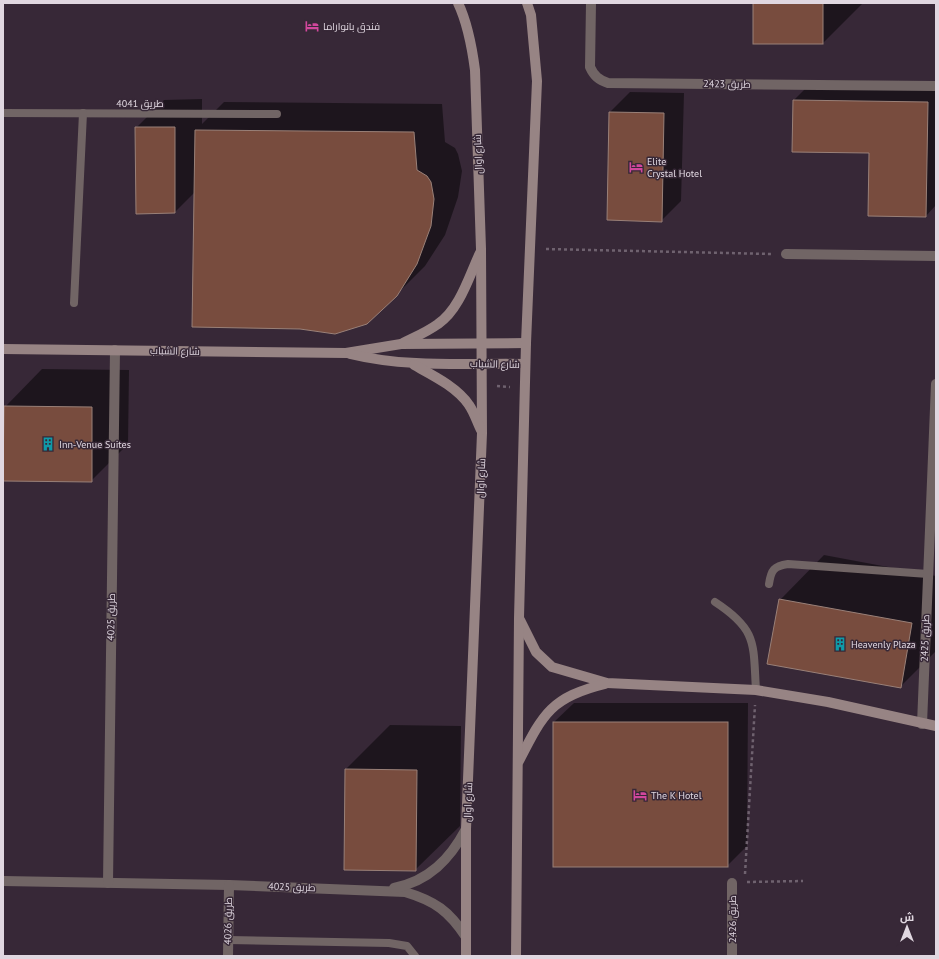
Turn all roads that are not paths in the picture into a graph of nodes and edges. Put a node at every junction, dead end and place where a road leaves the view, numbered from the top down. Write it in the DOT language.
graph roads {
  1 [pos="458,3"];
  2 [pos="527,3"];
  3 [pos="591,3"];
  4 [pos="936,86"];
  5 [pos="3,112"];
  6 [pos="83,113"];
  7 [pos="277,114"];
  8 [pos="482,249"];
  9 [pos="786,254"];
  10 [pos="936,256"];
  11 [pos="74,303"];
  12 [pos="401,344"];
  13 [pos="482,344"];
  14 [pos="526,344"];
  15 [pos="3,349"];
  16 [pos="115,350"];
  17 [pos="346,353"];
  18 [pos="482,363"];
  19 [pos="412,364"];
  20 [pos="526,364"];
  21 [pos="936,384"];
  22 [pos="482,433"];
  23 [pos="928,574"];
  24 [pos="769,584"];
  25 [pos="715,602"];
  26 [pos="519,618"];
  27 [pos="607,683"];
  28 [pos="756,690"];
  29 [pos="922,724"];
  30 [pos="936,726"];
  31 [pos="519,763"];
  32 [pos="466,829"];
  33 [pos="3,881"];
  34 [pos="108,883"];
  35 [pos="732,883"];
  36 [pos="229,885"];
  37 [pos="381,891"];
  38 [pos="466,937"];
  39 [pos="228,940"];
  40 [pos="228,956"];
  41 [pos="415,956"];
  42 [pos="466,956"];
  43 [pos="516,956"];
  44 [pos="732,956"];
  1 -- 8 [label="main road, شارع اوال"];
  2 -- 14 [label="main road"];
  3 -- 4 [label="street, طريق 2423"];
  5 -- 6 [label="lane, طريق 4041"];
  6 -- 7 [label="lane, طريق 4041"];
  6 -- 11 [label="lane"];
  8 -- 12 [label="main road"];
  8 -- 13 [label="main road, شارع اوال"];
  9 -- 10 [label="street"];
  12 -- 13 [label="main road, شارع الشباب"];
  12 -- 17 [label="main road, شارع الشباب"];
  13 -- 14 [label="main road, شارع الشباب"];
  13 -- 18 [label="main road, شارع اوال"];
  14 -- 20 [label="main road"];
  15 -- 16 [label="main road, شارع الشباب"];
  16 -- 17 [label="main road, شارع الشباب"];
  16 -- 34 [label="street, طريق 4025"];
  17 -- 19 [label="main road, شارع الشباب"];
  18 -- 19 [label="main road, شارع الشباب"];
  18 -- 20 [label="main road, شارع الشباب"];
  18 -- 22 [label="main road, شارع اوال"];
  19 -- 22 [label="main road"];
  20 -- 26 [label="main road"];
  21 -- 23 [label="street, طريق 2425"];
  22 -- 32 [label="main road, شارع اوال"];
  23 -- 24 [label="lane"];
  23 -- 29 [label="street, طريق 2425"];
  25 -- 28 [label="lane"];
  26 -- 27 [label="main road"];
  26 -- 31 [label="main road"];
  27 -- 28 [label="main road"];
  27 -- 31 [label="main road"];
  28 -- 29 [label="main road"];
  29 -- 30 [label="main road"];
  31 -- 43 [label="main road"];
  32 -- 37 [label="street, طريق 4025"];
  32 -- 38 [label="main road, شارع اوال"];
  33 -- 34 [label="street, طريق 4025"];
  34 -- 36 [label="street, طريق 4025"];
  35 -- 44 [label="street, طريق 2426"];
  36 -- 37 [label="street, طريق 4025"];
  36 -- 39 [label="street, طريق 4026"];
  37 -- 38 [label="street, طريق 4025"];
  38 -- 42 [label="main road, شارع اوال"];
  39 -- 40 [label="street, طريق 4026"];
  39 -- 41 [label="lane"];
}
